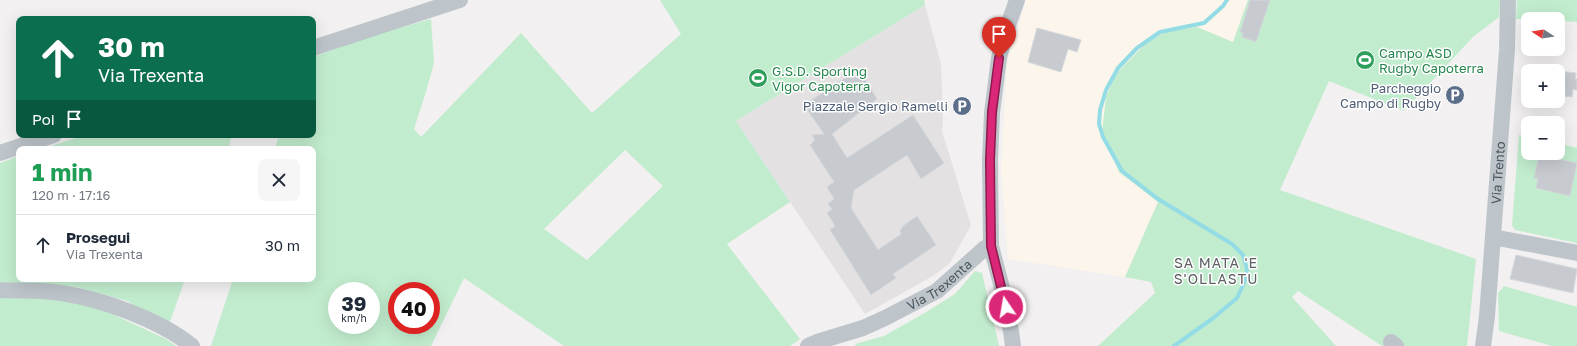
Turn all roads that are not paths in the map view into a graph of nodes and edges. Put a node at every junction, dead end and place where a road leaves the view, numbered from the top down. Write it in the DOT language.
graph roads {
  1 [pos="460,0"];
  2 [pos="1017,0"];
  3 [pos="1508,0"];
  4 [pos="316,47"];
  5 [pos="45,138"];
  6 [pos="21,146"];
  7 [pos="16,148"];
  8 [pos="0,153"];
  9 [pos="1493,237"];
  10 [pos="991,246"];
  11 [pos="1577,253"];
  12 [pos="0,290"];
  13 [pos="192,346"];
  14 [pos="808,346"];
  15 [pos="1013,346"];
  16 [pos="1483,346"];
  1 -- 4 [label="street"];
  2 -- 10 [label="street"];
  3 -- 9 [label="street, Via Trento"];
  5 -- 6 [label="street"];
  7 -- 8 [label="street"];
  9 -- 11 [label="street"];
  9 -- 16 [label="street, Via Trento"];
  10 -- 14 [label="street, Via Trexenta"];
  10 -- 15 [label="street"];
  12 -- 13 [label="street"];
}
